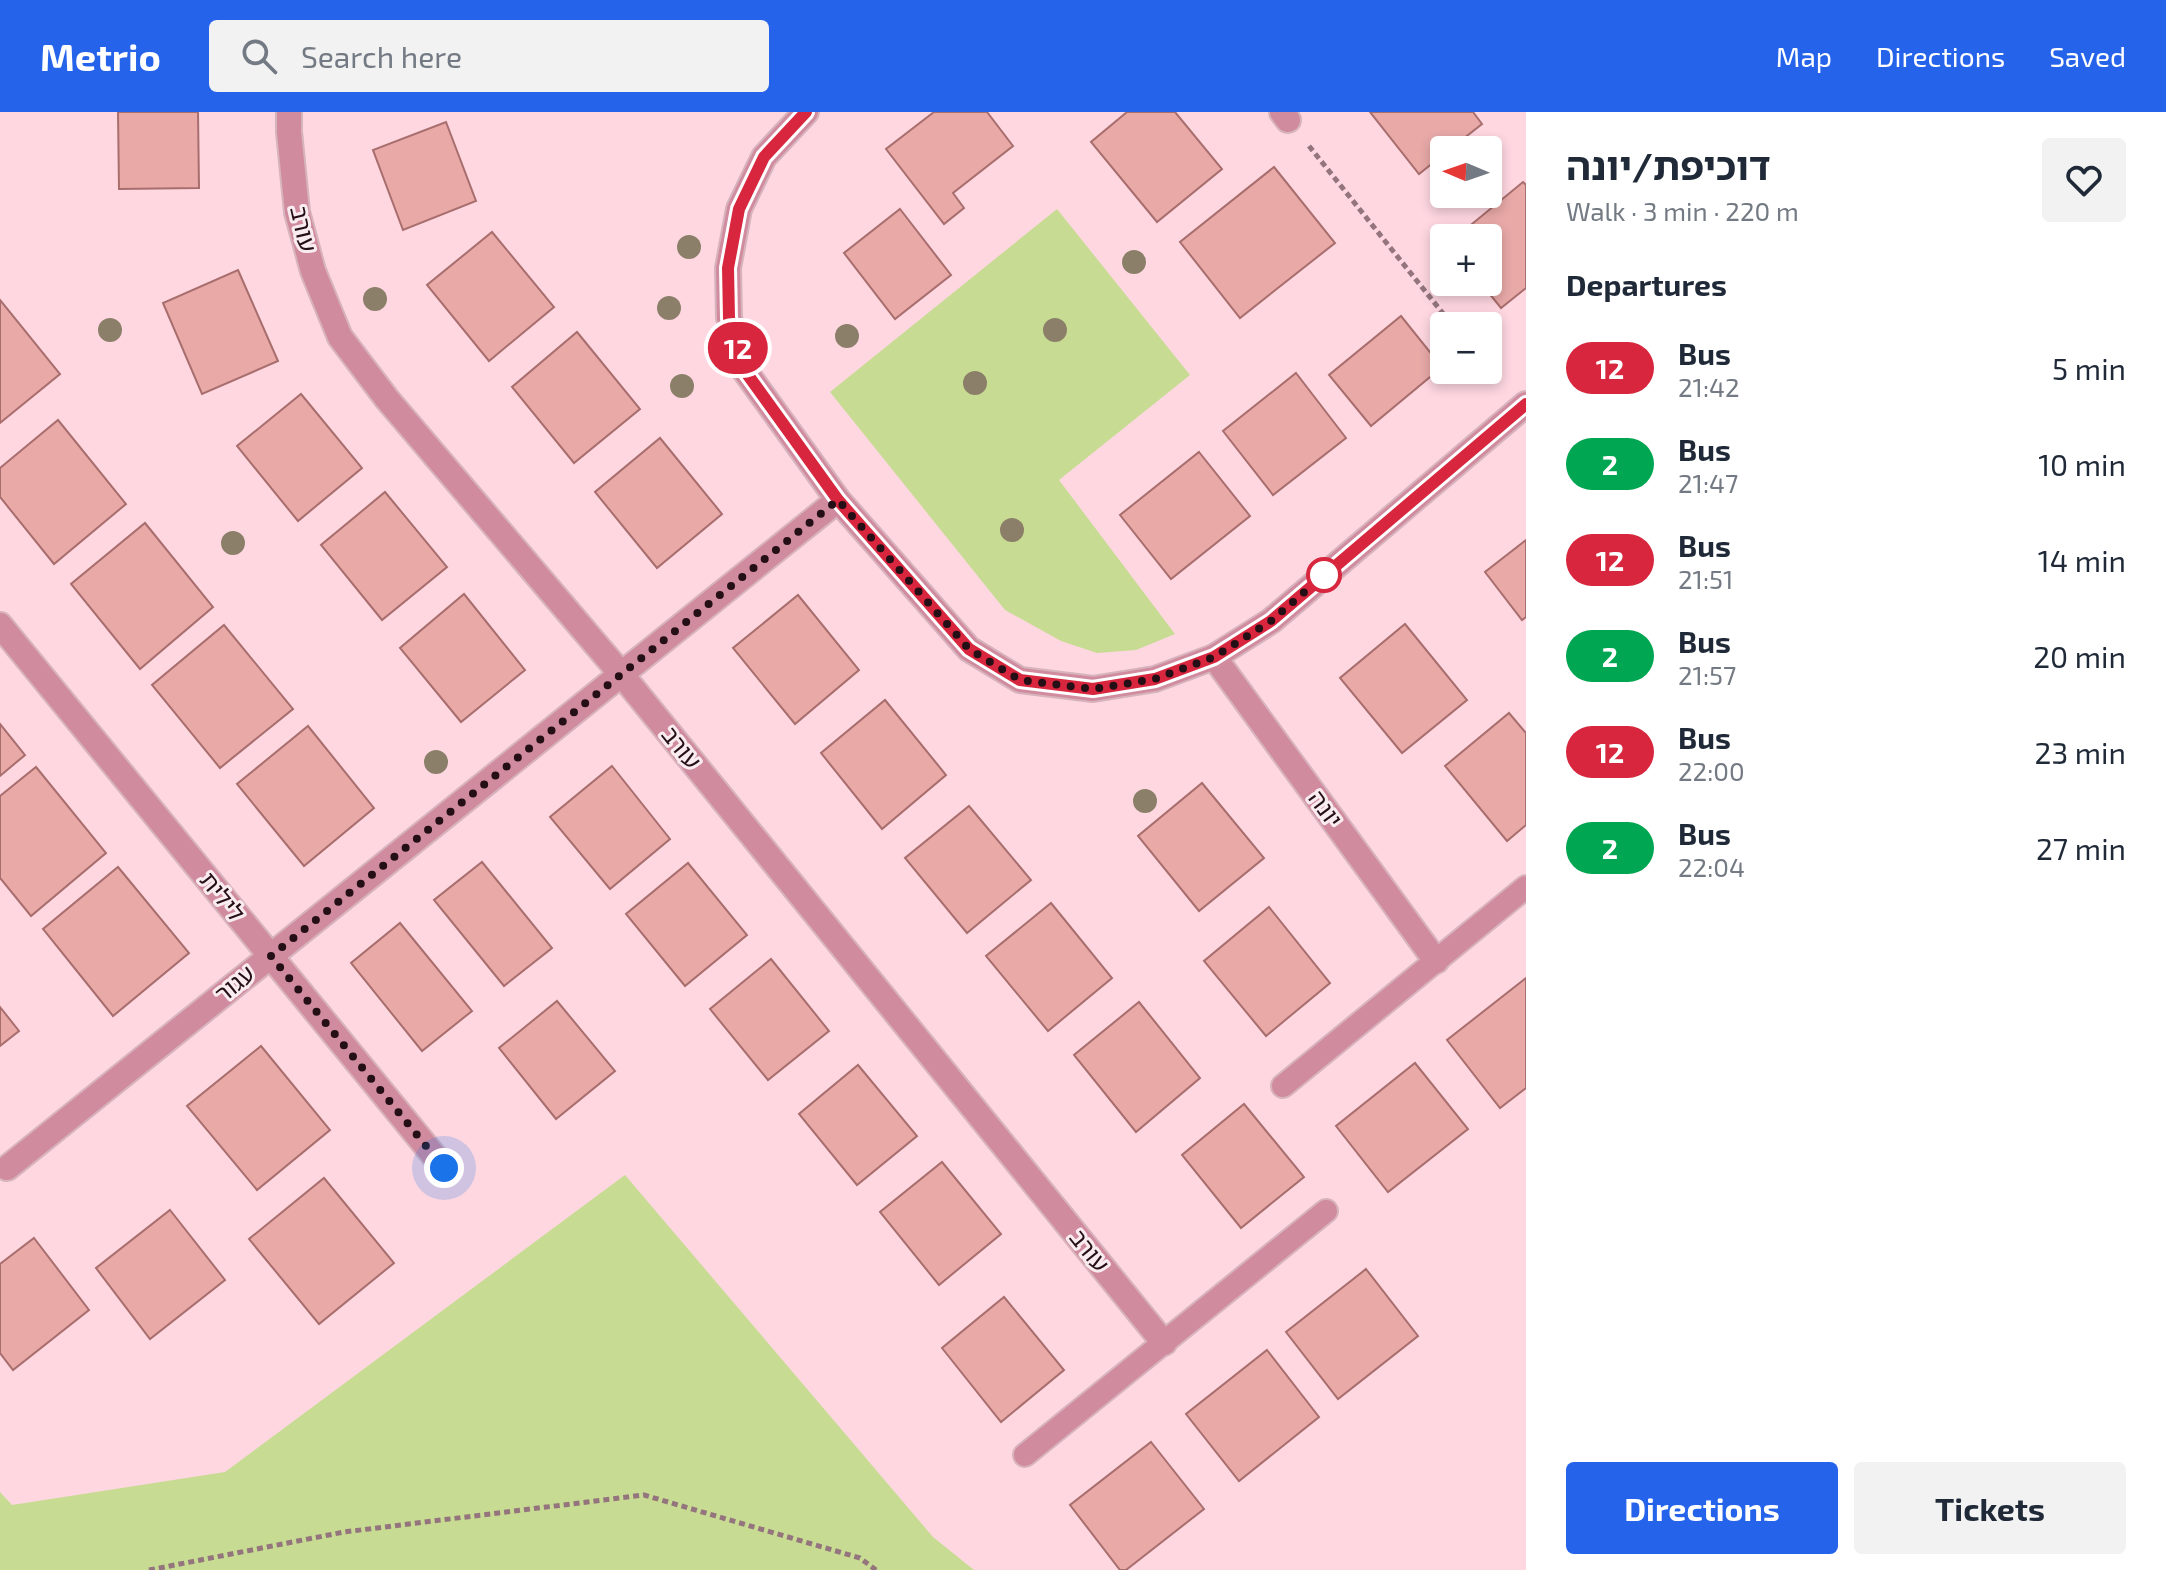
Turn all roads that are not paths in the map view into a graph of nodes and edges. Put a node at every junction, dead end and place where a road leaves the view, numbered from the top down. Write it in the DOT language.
graph roads {
  1 [pos="289,112"];
  2 [pos="806,112"];
  3 [pos="1526,404"];
  4 [pos="838,500"];
  5 [pos="0,625"];
  6 [pos="1214,657"];
  7 [pos="622,675"];
  8 [pos="1526,887"];
  9 [pos="271,956"];
  10 [pos="1436,961"];
  11 [pos="1283,1086"];
  12 [pos="7,1168"];
  13 [pos="444,1168"];
  14 [pos="1326,1211"];
  15 [pos="1164,1343"];
  16 [pos="1025,1455"];
  1 -- 7 [label="street, עורב"];
  2 -- 4 [label="street"];
  3 -- 6 [label="street"];
  4 -- 6 [label="street"];
  4 -- 7 [label="street, עגור"];
  5 -- 9 [label="street, לילית"];
  6 -- 10 [label="street, יונה"];
  7 -- 9 [label="street, עגור"];
  7 -- 15 [label="street, עורב"];
  8 -- 10 [label="lane"];
  9 -- 12 [label="street, עגור"];
  9 -- 13 [label="street, לילית"];
  10 -- 11 [label="lane"];
  14 -- 15 [label="lane"];
  15 -- 16 [label="lane"];
}
